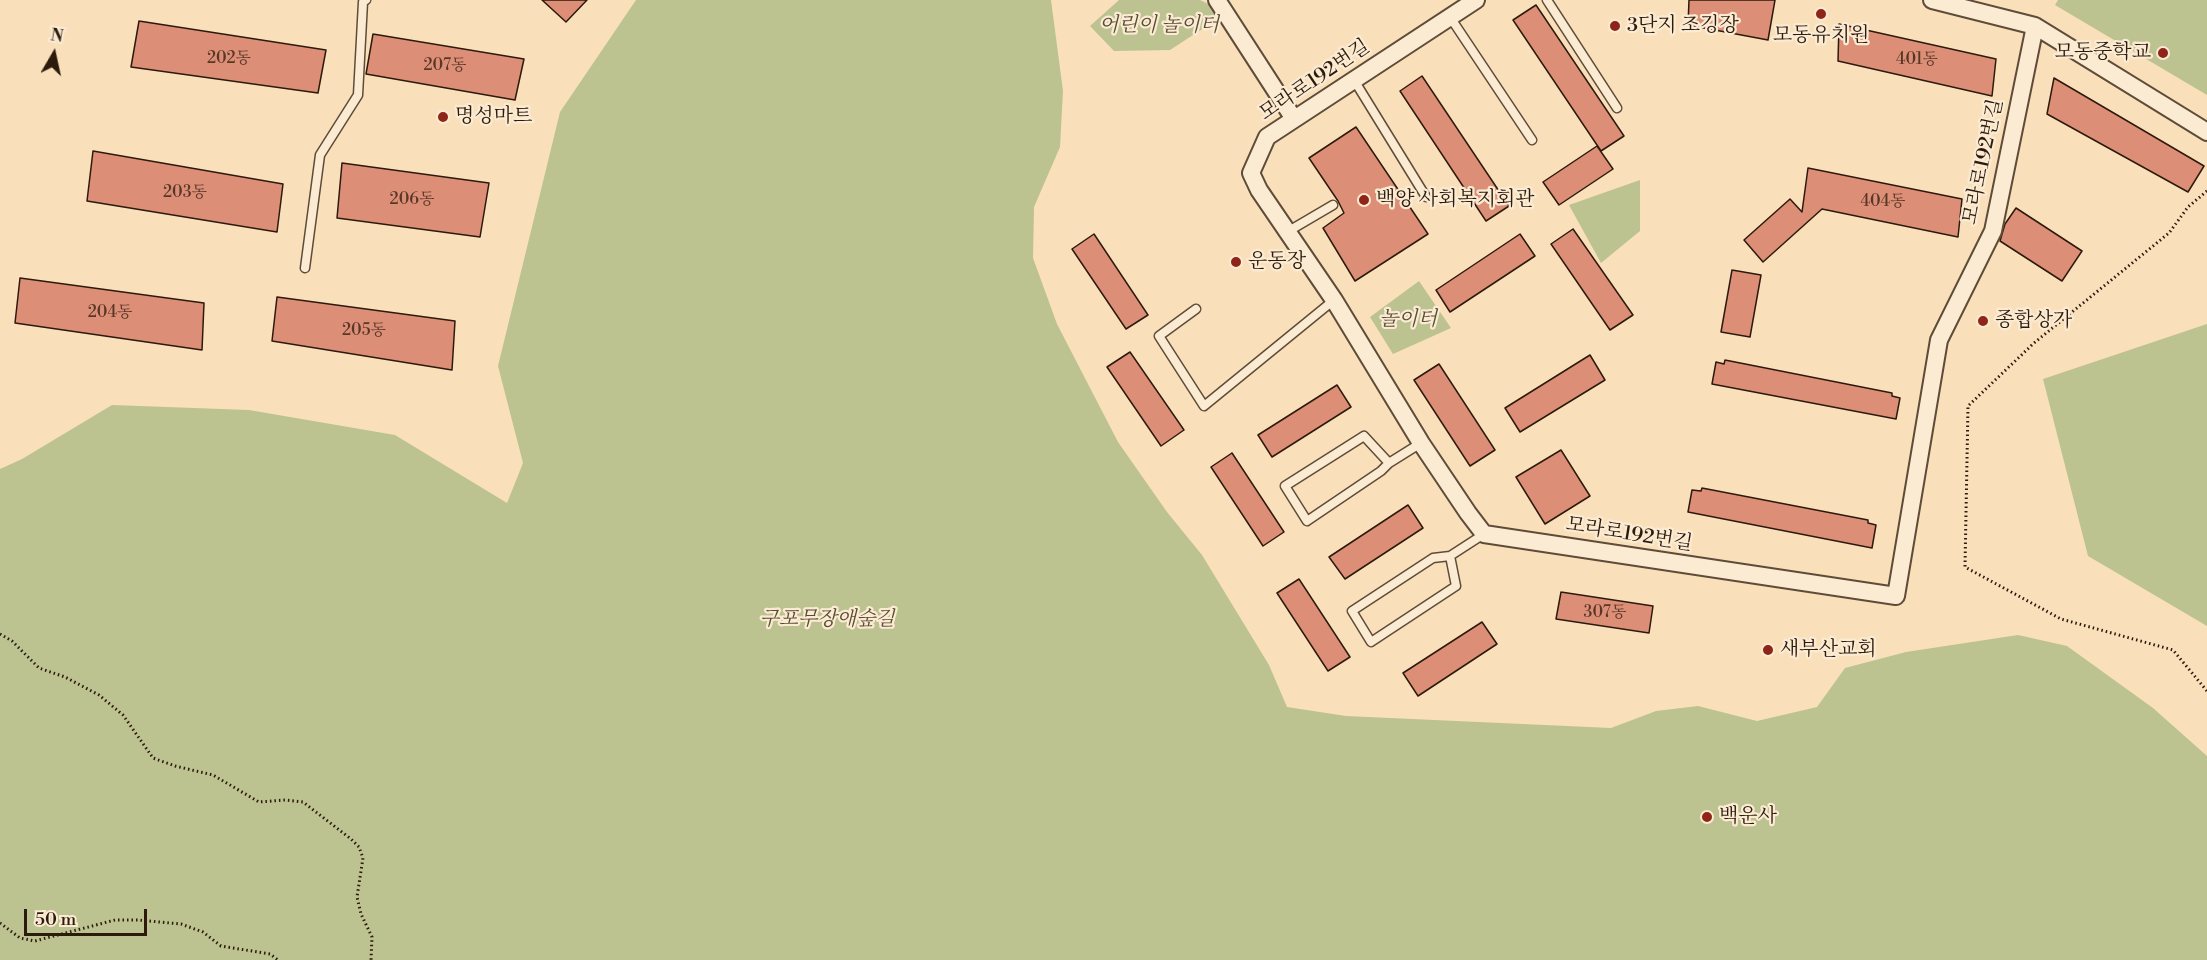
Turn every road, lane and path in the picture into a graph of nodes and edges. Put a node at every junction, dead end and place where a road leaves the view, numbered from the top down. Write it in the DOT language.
graph roads {
  1 [pos="366,0"];
  2 [pos="1217,0"];
  3 [pos="1476,0"];
  4 [pos="1547,0"];
  5 [pos="1932,0"];
  6 [pos="1450,17"];
  7 [pos="2035,26"];
  8 [pos="1354,80"];
  9 [pos="1617,108"];
  10 [pos="1294,119"];
  11 [pos="2207,132"];
  12 [pos="1532,140"];
  13 [pos="2207,191"];
  14 [pos="1426,197"];
  15 [pos="1333,205"];
  16 [pos="1287,232"];
  17 [pos="305,268"];
  18 [pos="1334,300"];
  19 [pos="1196,309"];
  20 [pos="1421,443"];
  21 [pos="1389,463"];
  22 [pos="1484,534"];
  23 [pos="1450,556"];
  24 [pos="0,634"];
  25 [pos="2207,691"];
  26 [pos="0,923"];
  27 [pos="278,960"];
  28 [pos="371,960"];
  1 -- 17 [label="lane"];
  2 -- 10 [label="street"];
  3 -- 6 [label="street, 모라로192번길"];
  4 -- 9 [label="lane"];
  5 -- 7 [label="street"];
  6 -- 8 [label="street, 모라로192번길"];
  6 -- 12 [label="lane"];
  7 -- 11 [label="street"];
  7 -- 22 [label="street, 모라로192번길"];
  8 -- 10 [label="street, 모라로192번길"];
  8 -- 14 [label="lane"];
  10 -- 16 [label="street, 모라로192번길"];
  13 -- 25 [label="path"];
  15 -- 16 [label="lane"];
  16 -- 18 [label="street, 모라로192번길"];
  18 -- 19 [label="lane"];
  18 -- 20 [label="street, 모라로192번길"];
  20 -- 21 [label="lane"];
  20 -- 22 [label="street, 모라로192번길"];
  21 -- 21 [label="lane"];
  22 -- 23 [label="lane"];
  23 -- 23 [label="lane"];
  24 -- 28 [label="path"];
  26 -- 27 [label="path"];
}
